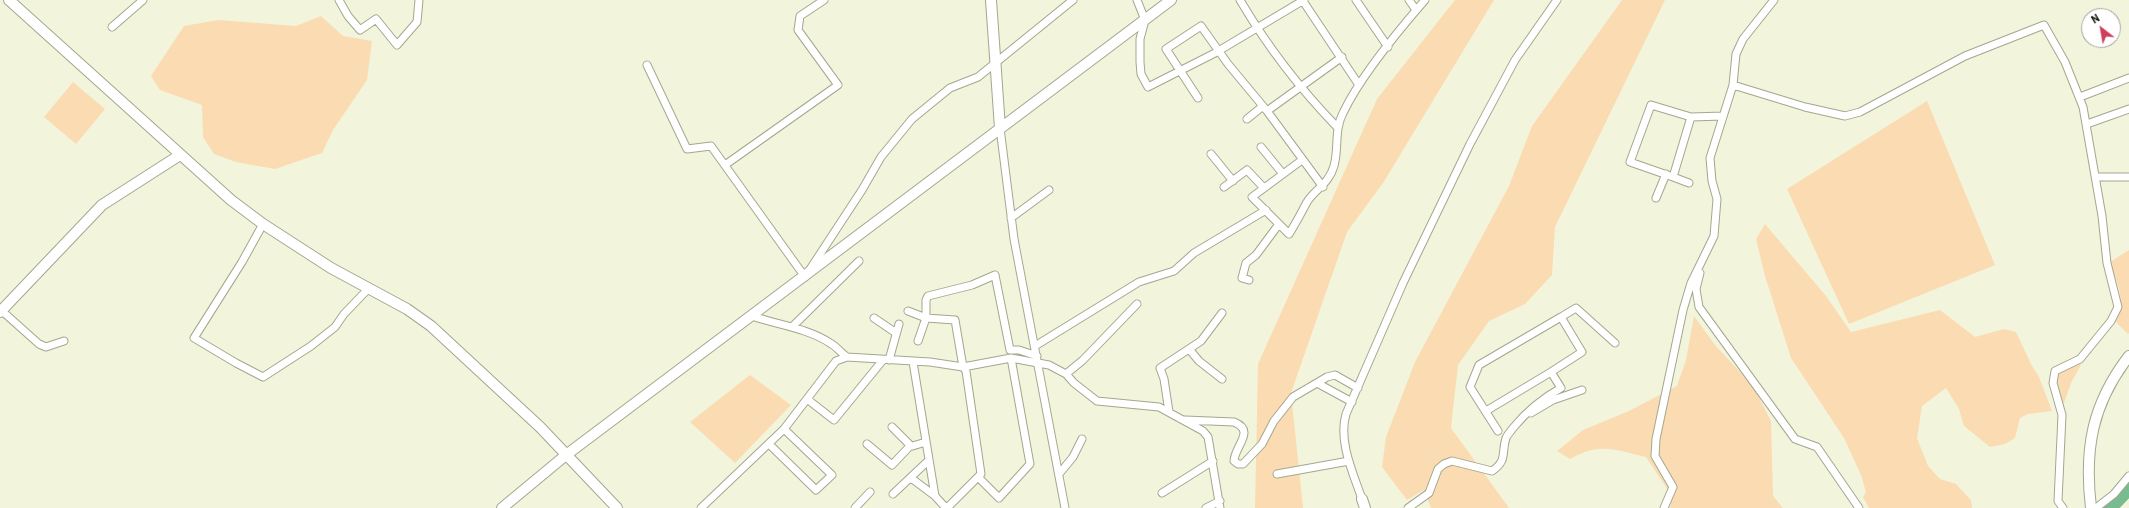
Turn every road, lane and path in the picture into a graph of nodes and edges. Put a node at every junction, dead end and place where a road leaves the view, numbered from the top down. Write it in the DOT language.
graph roads {
  1 [pos="9,0"];
  2 [pos="142,0"];
  3 [pos="339,0"];
  4 [pos="419,0"];
  5 [pos="824,0"];
  6 [pos="991,0"];
  7 [pos="1073,0"];
  8 [pos="1137,0"];
  9 [pos="1171,0"];
  10 [pos="1240,0"];
  11 [pos="1304,0"];
  12 [pos="1356,0"];
  13 [pos="1409,0"];
  14 [pos="1425,0"];
  15 [pos="1556,0"];
  16 [pos="1774,0"];
  17 [pos="1416,10"];
  18 [pos="1145,20"];
  19 [pos="112,27"];
  20 [pos="1256,28"];
  21 [pos="1388,47"];
  22 [pos="1219,51"];
  23 [pos="1342,57"];
  24 [pos="996,63"];
  25 [pos="647,65"];
  26 [pos="1180,71"];
  27 [pos="2129,78"];
  28 [pos="1359,85"];
  29 [pos="1733,85"];
  30 [pos="1302,86"];
  31 [pos="2080,97"];
  32 [pos="1198,98"];
  33 [pos="1265,109"];
  34 [pos="2129,109"];
  35 [pos="1691,116"];
  36 [pos="1723,116"];
  37 [pos="1248,119"];
  38 [pos="2087,124"];
  39 [pos="1000,128"];
  40 [pos="1338,128"];
  41 [pos="1261,147"];
  42 [pos="1211,154"];
  43 [pos="180,155"];
  44 [pos="1302,160"];
  45 [pos="725,165"];
  46 [pos="1283,174"];
  47 [pos="1670,175"];
  48 [pos="2096,177"];
  49 [pos="2129,178"];
  50 [pos="1233,181"];
  51 [pos="1689,183"];
  52 [pos="1224,187"];
  53 [pos="1323,187"];
  54 [pos="1264,188"];
  55 [pos="1049,190"];
  56 [pos="1656,198"];
  57 [pos="1266,210"];
  58 [pos="1011,218"];
  59 [pos="263,224"];
  60 [pos="1279,224"];
  61 [pos="859,261"];
  62 [pos="1703,262"];
  63 [pos="805,277"];
  64 [pos="1243,278"];
  65 [pos="368,289"];
  66 [pos="1137,304"];
  67 [pos="1,311"];
  68 [pos="908,311"];
  69 [pos="1222,313"];
  70 [pos="752,316"];
  71 [pos="1561,317"];
  72 [pos="874,318"];
  73 [pos="926,318"];
  74 [pos="899,324"];
  75 [pos="793,326"];
  76 [pos="896,333"];
  77 [pos="64,341"];
  78 [pos="918,341"];
  79 [pos="1615,343"];
  80 [pos="1035,346"];
  81 [pos="1190,349"];
  82 [pos="2129,356"];
  83 [pos="846,357"];
  84 [pos="1010,358"];
  85 [pos="1037,359"];
  86 [pos="886,360"];
  87 [pos="913,362"];
  88 [pos="963,367"];
  89 [pos="1551,372"];
  90 [pos="1066,374"];
  91 [pos="1222,379"];
  92 [pos="1317,383"];
  93 [pos="1358,388"];
  94 [pos="1582,390"];
  95 [pos="807,398"];
  96 [pos="1352,402"];
  97 [pos="1486,411"];
  98 [pos="1169,412"];
  99 [pos="1182,420"];
  100 [pos="1518,422"];
  101 [pos="892,427"];
  102 [pos="784,429"];
  103 [pos="1498,431"];
  104 [pos="1082,440"];
  105 [pos="926,442"];
  106 [pos="769,444"];
  107 [pos="867,444"];
  108 [pos="911,446"];
  109 [pos="566,455"];
  110 [pos="929,460"];
  111 [pos="1212,461"];
  112 [pos="1349,461"];
  113 [pos="1059,474"];
  114 [pos="1277,474"];
  115 [pos="2129,476"];
  116 [pos="978,477"];
  117 [pos="912,478"];
  118 [pos="870,492"];
  119 [pos="1162,493"];
  120 [pos="893,494"];
  121 [pos="935,496"];
  122 [pos="1363,503"];
  123 [pos="1220,504"];
  124 [pos="502,508"];
  125 [pos="617,508"];
  126 [pos="701,508"];
  127 [pos="855,508"];
  128 [pos="946,508"];
  129 [pos="1065,508"];
  130 [pos="1206,508"];
  131 [pos="1408,508"];
  132 [pos="1664,508"];
  133 [pos="1859,508"];
  134 [pos="2063,508"];
  135 [pos="2091,508"];
  136 [pos="2096,508"];
  1 -- 43 [label="street"];
  2 -- 19 [label="street"];
  3 -- 4 [label="street"];
  5 -- 45 [label="street"];
  6 -- 24 [label="street"];
  7 -- 24 [label="street"];
  8 -- 18 [label="street"];
  9 -- 18 [label="street"];
  10 -- 20 [label="street"];
  11 -- 20 [label="street"];
  11 -- 23 [label="street"];
  12 -- 21 [label="street"];
  13 -- 17 [label="street"];
  14 -- 17 [label="street"];
  15 -- 93 [label="street"];
  16 -- 29 [label="street"];
  17 -- 21 [label="street"];
  18 -- 26 [label="street"];
  18 -- 39 [label="street"];
  20 -- 22 [label="street"];
  20 -- 30 [label="street"];
  21 -- 28 [label="street"];
  22 -- 26 [label="street"];
  22 -- 26 [label="street"];
  22 -- 33 [label="street"];
  23 -- 28 [label="street"];
  23 -- 30 [label="street"];
  24 -- 39 [label="street"];
  24 -- 63 [label="street"];
  25 -- 45 [label="street"];
  26 -- 32 [label="street"];
  27 -- 31 [label="street"];
  28 -- 40 [label="street"];
  29 -- 31 [label="street"];
  29 -- 36 [label="street"];
  30 -- 33 [label="street"];
  30 -- 40 [label="street"];
  31 -- 38 [label="street"];
  33 -- 37 [label="street"];
  33 -- 44 [label="street"];
  34 -- 38 [label="street"];
  35 -- 36 [label="street"];
  35 -- 47 [label="street"];
  35 -- 47 [label="street"];
  36 -- 62 [label="street"];
  38 -- 48 [label="street"];
  39 -- 58 [label="street"];
  39 -- 63 [label="street"];
  40 -- 53 [label="street"];
  41 -- 46 [label="street"];
  42 -- 50 [label="street"];
  43 -- 59 [label="street"];
  43 -- 67 [label="street"];
  44 -- 46 [label="street"];
  44 -- 53 [label="street"];
  45 -- 63 [label="street"];
  46 -- 54 [label="street"];
  47 -- 51 [label="street"];
  47 -- 56 [label="street"];
  48 -- 49 [label="street"];
  48 -- 134 [label="street"];
  50 -- 52 [label="street"];
  50 -- 54 [label="street"];
  53 -- 60 [label="street"];
  54 -- 57 [label="street"];
  55 -- 58 [label="street"];
  57 -- 60 [label="street"];
  57 -- 80 [label="street"];
  58 -- 80 [label="street"];
  59 -- 65 [label="street"];
  59 -- 65 [label="street"];
  60 -- 64 [label="street"];
  61 -- 75 [label="street"];
  62 -- 132 [label="street"];
  62 -- 133 [label="street"];
  63 -- 70 [label="street"];
  65 -- 109 [label="street"];
  66 -- 90 [label="street"];
  67 -- 77 [label="street"];
  68 -- 73 [label="street"];
  69 -- 81 [label="street"];
  70 -- 75 [label="street"];
  70 -- 109 [label="street"];
  71 -- 79 [label="street"];
  71 -- 89 [label="street"];
  71 -- 97 [label="street"];
  72 -- 76 [label="street"];
  73 -- 78 [label="street"];
  73 -- 85 [label="street"];
  73 -- 88 [label="street"];
  74 -- 76 [label="street"];
  75 -- 83 [label="street"];
  76 -- 86 [label="street"];
  80 -- 85 [label="street"];
  81 -- 91 [label="street"];
  81 -- 98 [label="street"];
  82 -- 135 [label="street"];
  83 -- 86 [label="street"];
  83 -- 95 [label="street"];
  84 -- 85 [label="street"];
  84 -- 88 [label="street"];
  84 -- 116 [label="street"];
  85 -- 90 [label="street"];
  85 -- 113 [label="street"];
  86 -- 87 [label="street"];
  86 -- 95 [label="street"];
  87 -- 88 [label="street"];
  87 -- 105 [label="street"];
  88 -- 116 [label="street"];
  89 -- 97 [label="street"];
  89 -- 100 [label="street"];
  90 -- 98 [label="street"];
  92 -- 93 [label="street"];
  92 -- 96 [label="street"];
  92 -- 99 [label="street"];
  93 -- 96 [label="street"];
  94 -- 100 [label="street"];
  95 -- 102 [label="street"];
  96 -- 112 [label="street"];
  97 -- 103 [label="street"];
  98 -- 99 [label="street"];
  99 -- 111 [label="street"];
  100 -- 131 [label="street"];
  101 -- 108 [label="street"];
  102 -- 106 [label="street"];
  102 -- 106 [label="street"];
  104 -- 113 [label="street"];
  105 -- 108 [label="street"];
  105 -- 110 [label="street"];
  106 -- 126 [label="street"];
  107 -- 108 [label="street"];
  109 -- 124 [label="street"];
  109 -- 125 [label="street"];
  110 -- 117 [label="street"];
  110 -- 121 [label="street"];
  111 -- 119 [label="street"];
  111 -- 123 [label="street"];
  112 -- 114 [label="street"];
  112 -- 122 [label="street"];
  113 -- 129 [label="street"];
  115 -- 136 [label="street"];
  116 -- 128 [label="street"];
  117 -- 120 [label="street"];
  117 -- 121 [label="street"];
  118 -- 127 [label="street"];
  121 -- 128 [label="street"];
  123 -- 130 [label="street"];
}
